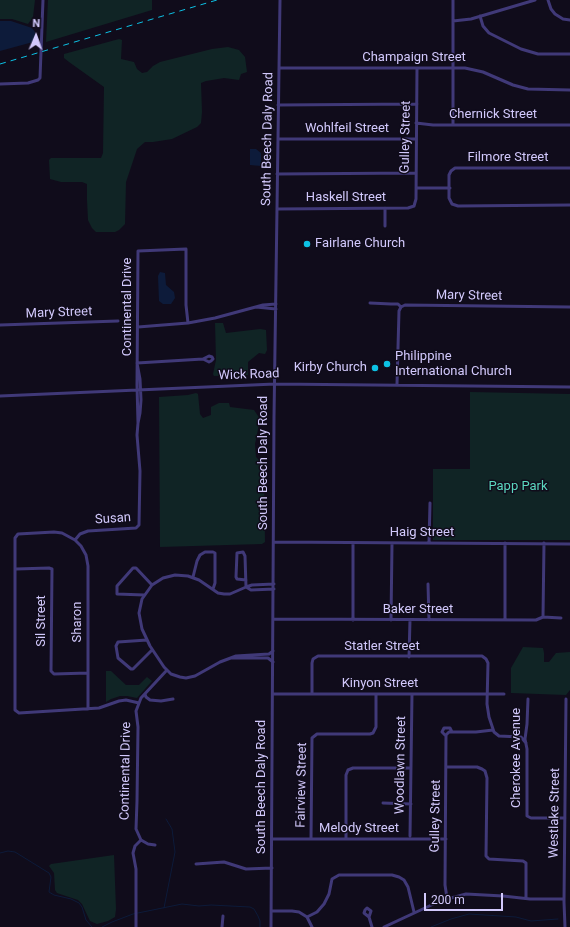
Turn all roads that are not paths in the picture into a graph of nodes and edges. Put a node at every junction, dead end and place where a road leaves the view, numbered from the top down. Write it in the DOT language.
graph roads {
  1 [pos="42,0"];
  2 [pos="280,0"];
  3 [pos="453,0"];
  4 [pos="534,0"];
  5 [pos="548,0"];
  6 [pos="480,16"];
  7 [pos="570,20"];
  8 [pos="453,21"];
  9 [pos="570,54"];
  10 [pos="453,67"];
  11 [pos="279,68"];
  12 [pos="417,68"];
  13 [pos="0,84"];
  14 [pos="570,90"];
  15 [pos="417,104"];
  16 [pos="278,105"];
  17 [pos="416,123"];
  18 [pos="453,125"];
  19 [pos="570,125"];
  20 [pos="416,138"];
  21 [pos="278,140"];
  22 [pos="570,168"];
  23 [pos="416,173"];
  24 [pos="278,174"];
  25 [pos="416,188"];
  26 [pos="450,188"];
  27 [pos="570,205"];
  28 [pos="414,206"];
  29 [pos="385,208"];
  30 [pos="277,209"];
  31 [pos="385,226"];
  32 [pos="370,303"];
  33 [pos="276,304"];
  34 [pos="254,307"];
  35 [pos="401,307"];
  36 [pos="570,307"];
  37 [pos="276,309"];
  38 [pos="118,321"];
  39 [pos="188,323"];
  40 [pos="0,325"];
  41 [pos="138,327"];
  42 [pos="204,359"];
  43 [pos="137,363"];
  44 [pos="275,384"];
  45 [pos="397,384"];
  46 [pos="570,387"];
  47 [pos="139,390"];
  48 [pos="0,396"];
  49 [pos="430,503"];
  50 [pos="138,527"];
  51 [pos="75,540"];
  52 [pos="274,542"];
  53 [pos="353,543"];
  54 [pos="429,543"];
  55 [pos="505,543"];
  56 [pos="544,543"];
  57 [pos="392,544"];
  58 [pos="570,544"];
  59 [pos="16,569"];
  60 [pos="193,577"];
  61 [pos="246,580"];
  62 [pos="274,584"];
  63 [pos="428,584"];
  64 [pos="152,585"];
  65 [pos="246,587"];
  66 [pos="213,589"];
  67 [pos="274,589"];
  68 [pos="144,595"];
  69 [pos="543,617"];
  70 [pos="561,618"];
  71 [pos="274,619"];
  72 [pos="505,619"];
  73 [pos="353,620"];
  74 [pos="391,620"];
  75 [pos="410,620"];
  76 [pos="429,620"];
  77 [pos="147,640"];
  78 [pos="152,650"];
  79 [pos="273,650"];
  80 [pos="409,656"];
  81 [pos="230,658"];
  82 [pos="273,662"];
  83 [pos="167,670"];
  84 [pos="88,673"];
  85 [pos="144,694"];
  86 [pos="273,694"];
  87 [pos="312,694"];
  88 [pos="376,694"];
  89 [pos="412,694"];
  90 [pos="487,694"];
  91 [pos="504,694"];
  92 [pos="173,699"];
  93 [pos="528,699"];
  94 [pos="566,699"];
  95 [pos="139,702"];
  96 [pos="88,709"];
  97 [pos="493,730"];
  98 [pos="452,732"];
  99 [pos="447,735"];
  100 [pos="526,743"];
  101 [pos="446,767"];
  102 [pos="411,768"];
  103 [pos="383,803"];
  104 [pos="411,804"];
  105 [pos="564,818"];
  106 [pos="410,836"];
  107 [pos="272,839"];
  108 [pos="312,839"];
  109 [pos="346,839"];
  110 [pos="446,839"];
  111 [pos="141,840"];
  112 [pos="154,845"];
  113 [pos="196,864"];
  114 [pos="272,868"];
  115 [pos="447,898"];
  116 [pos="526,898"];
  117 [pos="564,899"];
  118 [pos="271,911"];
  119 [pos="414,912"];
  120 [pos="223,916"];
  121 [pos="307,917"];
  122 [pos="369,917"];
  123 [pos="136,927"];
  124 [pos="222,927"];
  125 [pos="271,927"];
  126 [pos="312,927"];
  127 [pos="372,927"];
  128 [pos="384,927"];
  129 [pos="565,927"];
  1 -- 13 [label="street"];
  2 -- 11 [label="street, South Beech Daly Road"];
  3 -- 8 [label="street"];
  4 -- 6 [label="street"];
  5 -- 7 [label="street"];
  6 -- 8 [label="street"];
  6 -- 9 [label="street"];
  8 -- 10 [label="street"];
  10 -- 12 [label="street, Champaign Street"];
  10 -- 14 [label="street, Champaign Street"];
  10 -- 18 [label="street"];
  11 -- 12 [label="street, Champaign Street"];
  11 -- 16 [label="street, South Beech Daly Road"];
  12 -- 15 [label="street, Gulley Street"];
  15 -- 16 [label="street"];
  15 -- 17 [label="street, Gulley Street"];
  16 -- 21 [label="street, South Beech Daly Road"];
  17 -- 18 [label="street, Chernick Street"];
  17 -- 20 [label="street, Gulley Street"];
  18 -- 19 [label="street, Chernick Street"];
  20 -- 21 [label="street, Wohlfeil Street"];
  20 -- 23 [label="street, Gulley Street"];
  21 -- 24 [label="street, South Beech Daly Road"];
  22 -- 26 [label="street, Filmore Street"];
  23 -- 24 [label="street"];
  23 -- 25 [label="street, Gulley Street"];
  24 -- 30 [label="street, South Beech Daly Road"];
  25 -- 26 [label="street"];
  25 -- 28 [label="street, Gulley Street"];
  26 -- 27 [label="street"];
  28 -- 29 [label="street, Haskell Street"];
  29 -- 30 [label="street, Haskell Street"];
  29 -- 31 [label="street"];
  30 -- 33 [label="street, South Beech Daly Road"];
  32 -- 35 [label="street, Mary Street"];
  33 -- 34 [label="street"];
  33 -- 37 [label="street, South Beech Daly Road"];
  34 -- 37 [label="street"];
  34 -- 39 [label="street"];
  35 -- 36 [label="street, Mary Street"];
  35 -- 45 [label="street"];
  37 -- 44 [label="street, South Beech Daly Road"];
  38 -- 40 [label="street, Mary Street"];
  39 -- 41 [label="street"];
  39 -- 41 [label="street, Continental Drive"];
  41 -- 43 [label="street, Continental Drive"];
  42 -- 43 [label="street"];
  43 -- 47 [label="street, Continental Drive"];
  44 -- 45 [label="street, Wick Road"];
  44 -- 47 [label="street, Wick Road"];
  44 -- 52 [label="street, South Beech Daly Road"];
  45 -- 46 [label="street, Wick Road"];
  47 -- 48 [label="street, Wick Road"];
  47 -- 50 [label="street, Continental Drive"];
  49 -- 54 [label="street"];
  50 -- 51 [label="street, Susan"];
  51 -- 59 [label="street"];
  51 -- 84 [label="street, Sharon"];
  52 -- 53 [label="street, Haig Street"];
  52 -- 62 [label="street, South Beech Daly Road"];
  53 -- 57 [label="street, Haig Street"];
  53 -- 73 [label="street"];
  54 -- 55 [label="street, Haig Street"];
  54 -- 57 [label="street, Haig Street"];
  55 -- 56 [label="street, Haig Street"];
  55 -- 72 [label="street"];
  56 -- 58 [label="street, Haig Street"];
  56 -- 69 [label="street"];
  57 -- 74 [label="street"];
  59 -- 84 [label="street, Sil Street"];
  59 -- 96 [label="street"];
  60 -- 64 [label="street"];
  60 -- 66 [label="street"];
  60 -- 66 [label="street"];
  61 -- 61 [label="street"];
  61 -- 65 [label="street"];
  62 -- 65 [label="street"];
  62 -- 67 [label="street, South Beech Daly Road"];
  63 -- 76 [label="street"];
  64 -- 68 [label="street"];
  64 -- 68 [label="street"];
  65 -- 66 [label="street"];
  65 -- 67 [label="street"];
  67 -- 71 [label="street, South Beech Daly Road"];
  68 -- 77 [label="street"];
  69 -- 70 [label="street, Baker Street"];
  69 -- 72 [label="street, Baker Street"];
  71 -- 73 [label="street, Baker Street"];
  71 -- 79 [label="street, South Beech Daly Road"];
  72 -- 76 [label="street, Baker Street"];
  73 -- 74 [label="street, Baker Street"];
  74 -- 75 [label="street, Baker Street"];
  75 -- 76 [label="street, Baker Street"];
  75 -- 80 [label="street"];
  77 -- 78 [label="street"];
  77 -- 78 [label="street"];
  78 -- 83 [label="street"];
  79 -- 81 [label="street"];
  79 -- 82 [label="street, South Beech Daly Road"];
  80 -- 87 [label="street, Statler Street"];
  80 -- 90 [label="street, Statler Street"];
  81 -- 82 [label="street"];
  81 -- 83 [label="street"];
  82 -- 86 [label="street, South Beech Daly Road"];
  83 -- 85 [label="street, Continental Drive"];
  84 -- 96 [label="street, Sharon"];
  85 -- 92 [label="street"];
  85 -- 95 [label="street, Continental Drive"];
  86 -- 87 [label="street, Kinyon Street"];
  86 -- 107 [label="street, South Beech Daly Road"];
  87 -- 88 [label="street, Kinyon Street"];
  88 -- 89 [label="street, Kinyon Street"];
  88 -- 108 [label="street, Fairview Street"];
  89 -- 90 [label="street, Kinyon Street"];
  89 -- 102 [label="street, Woodlawn Street"];
  90 -- 91 [label="street, Kinyon Street"];
  90 -- 97 [label="street"];
  93 -- 100 [label="street, Cherokee Avenue"];
  94 -- 105 [label="street, Westlake Street"];
  95 -- 96 [label="street"];
  95 -- 111 [label="street, Continental Drive"];
  97 -- 98 [label="street"];
  97 -- 100 [label="street"];
  98 -- 99 [label="street"];
  98 -- 99 [label="street"];
  99 -- 101 [label="street, Gulley Street"];
  100 -- 105 [label="street, Cherokee Avenue"];
  101 -- 110 [label="street, Gulley Street"];
  101 -- 116 [label="street"];
  102 -- 104 [label="street, Woodlawn Street"];
  102 -- 109 [label="street"];
  103 -- 104 [label="street"];
  104 -- 106 [label="street, Woodlawn Street"];
  105 -- 117 [label="street, Westlake Street"];
  107 -- 108 [label="street, Melody Street"];
  107 -- 114 [label="street, South Beech Daly Road"];
  108 -- 109 [label="street, Melody Street"];
  109 -- 110 [label="street, Melody Street"];
  110 -- 115 [label="street, Gulley Street"];
  111 -- 112 [label="street"];
  111 -- 123 [label="street"];
  113 -- 114 [label="street"];
  114 -- 118 [label="street, South Beech Daly Road"];
  115 -- 116 [label="street"];
  115 -- 119 [label="street"];
  116 -- 117 [label="street"];
  117 -- 129 [label="street, Westlake Street"];
  118 -- 121 [label="street"];
  118 -- 125 [label="street, South Beech Daly Road"];
  119 -- 121 [label="street"];
  119 -- 128 [label="street"];
  120 -- 124 [label="street"];
  121 -- 126 [label="street"];
  122 -- 127 [label="street"];
}
